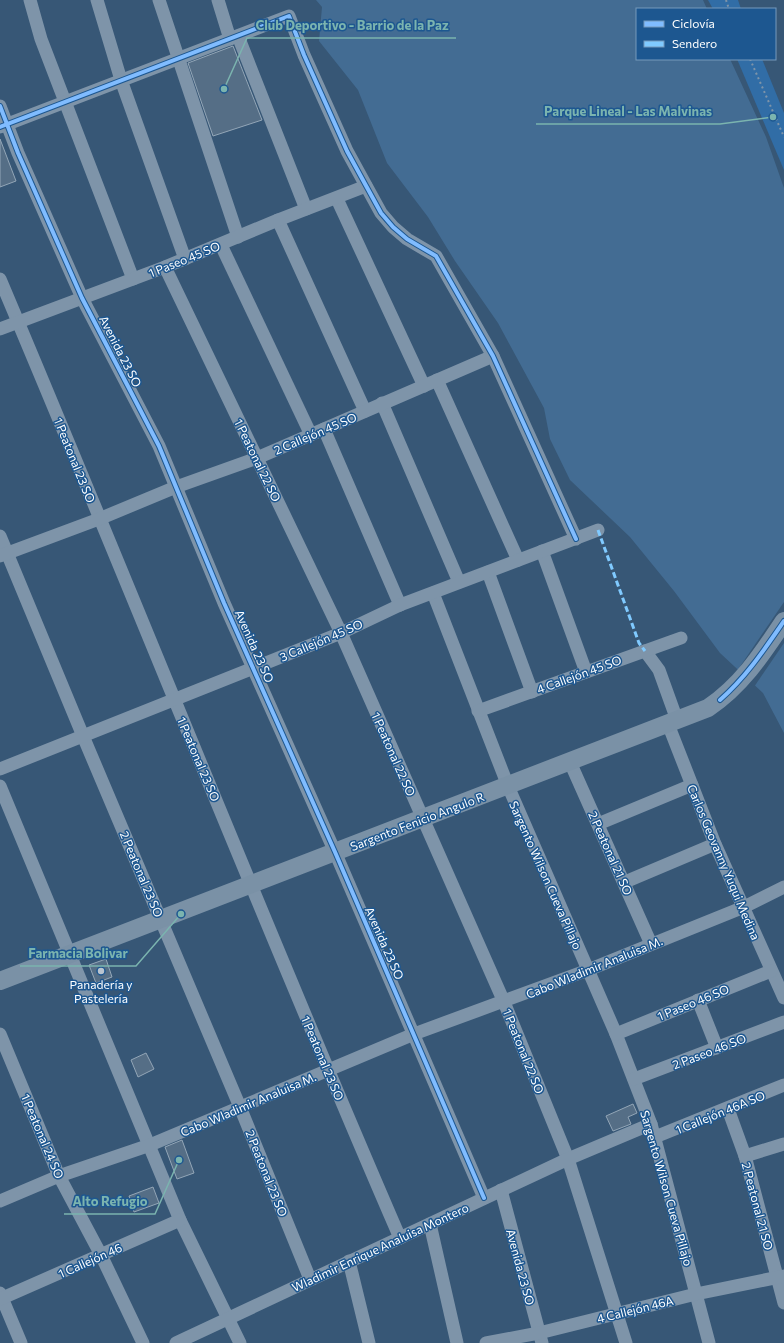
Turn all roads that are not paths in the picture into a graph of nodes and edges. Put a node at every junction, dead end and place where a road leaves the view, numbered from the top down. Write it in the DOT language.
graph roads {
  1 [pos="30,0"];
  2 [pos="97,0"];
  3 [pos="159,0"];
  4 [pos="218,0"];
  5 [pos="234,37"];
  6 [pos="178,58"];
  7 [pos="121,80"];
  8 [pos="65,102"];
  9 [pos="0,106"];
  10 [pos="4,126"];
  11 [pos="366,186"];
  12 [pos="337,198"];
  13 [pos="306,209"];
  14 [pos="278,220"];
  15 [pos="238,237"];
  16 [pos="221,245"];
  17 [pos="185,259"];
  18 [pos="165,267"];
  19 [pos="0,279"];
  20 [pos="134,279"];
  21 [pos="82,298"];
  22 [pos="18,322"];
  23 [pos="0,329"];
  24 [pos="493,356"];
  25 [pos="437,380"];
  26 [pos="424,386"];
  27 [pos="382,403"];
  28 [pos="365,411"];
  29 [pos="324,429"];
  30 [pos="311,434"];
  31 [pos="257,458"];
  32 [pos="176,487"];
  33 [pos="99,519"];
  34 [pos="598,530"];
  35 [pos="0,536"];
  36 [pos="576,539"];
  37 [pos="542,551"];
  38 [pos="3,554"];
  39 [pos="518,560"];
  40 [pos="488,572"];
  41 [pos="460,582"];
  42 [pos="433,593"];
  43 [pos="400,605"];
  44 [pos="784,621"];
  45 [pos="341,633"];
  46 [pos="681,638"];
  47 [pos="645,650"];
  48 [pos="254,668"];
  49 [pos="586,672"];
  50 [pos="532,692"];
  51 [pos="174,699"];
  52 [pos="478,711"];
  53 [pos="672,722"];
  54 [pos="82,736"];
  55 [pos="570,762"];
  56 [pos="0,769"];
  57 [pos="692,785"];
  58 [pos="0,786"];
  59 [pos="508,786"];
  60 [pos="423,818"];
  61 [pos="598,824"];
  62 [pos="715,844"];
  63 [pos="335,852"];
  64 [pos="625,882"];
  65 [pos="251,884"];
  66 [pos="784,887"];
  67 [pos="744,907"];
  68 [pos="161,918"];
  69 [pos="651,944"];
  70 [pos="68,954"];
  71 [pos="588,970"];
  72 [pos="771,971"];
  73 [pos="0,981"];
  74 [pos="784,998"];
  75 [pos="698,1000"];
  76 [pos="504,1002"];
  77 [pos="784,1022"];
  78 [pos="0,1034"];
  79 [pos="414,1034"];
  80 [pos="616,1034"];
  81 [pos="716,1048"];
  82 [pos="327,1071"];
  83 [pos="634,1079"];
  84 [pos="784,1085"];
  85 [pos="240,1107"];
  86 [pos="728,1109"];
  87 [pos="651,1124"];
  88 [pos="655,1137"];
  89 [pos="784,1144"];
  90 [pos="150,1145"];
  91 [pos="745,1156"];
  92 [pos="568,1159"];
  93 [pos="59,1176"];
  94 [pos="501,1190"];
  95 [pos="484,1198"];
  96 [pos="0,1201"];
  97 [pos="180,1220"];
  98 [pos="430,1224"];
  99 [pos="400,1238"];
  100 [pos="101,1255"];
  101 [pos="349,1261"];
  102 [pos="781,1277"];
  103 [pos="310,1279"];
  104 [pos="696,1294"];
  105 [pos="1,1297"];
  106 [pos="784,1303"];
  107 [pos="618,1313"];
  108 [pos="227,1318"];
  109 [pos="540,1338"];
  110 [pos="21,1343"];
  111 [pos="143,1343"];
  112 [pos="176,1343"];
  113 [pos="240,1343"];
  114 [pos="369,1343"];
  115 [pos="457,1343"];
  116 [pos="486,1343"];
  117 [pos="626,1343"];
  118 [pos="709,1343"];
  1 -- 8 [label="street"];
  2 -- 7 [label="street"];
  3 -- 6 [label="street"];
  4 -- 5 [label="street"];
  5 -- 6 [label="street"];
  5 -- 11 [label="street"];
  5 -- 13 [label="street"];
  6 -- 7 [label="street"];
  6 -- 15 [label="street"];
  7 -- 8 [label="street"];
  7 -- 17 [label="street"];
  8 -- 10 [label="street"];
  8 -- 20 [label="street"];
  9 -- 10 [label="street, Avenida 23 SO"];
  10 -- 21 [label="street, Avenida 23 SO"];
  11 -- 12 [label="street, 1 Paseo 45 SO"];
  11 -- 24 [label="street"];
  12 -- 13 [label="street, 1 Paseo 45 SO"];
  12 -- 26 [label="street"];
  13 -- 14 [label="street, 1 Paseo 45 SO"];
  14 -- 15 [label="street, 1 Paseo 45 SO"];
  14 -- 28 [label="street"];
  15 -- 16 [label="street, 1 Paseo 45 SO"];
  16 -- 17 [label="street, 1 Paseo 45 SO"];
  16 -- 30 [label="street"];
  17 -- 18 [label="street, 1 Paseo 45 SO"];
  18 -- 20 [label="street, 1 Paseo 45 SO"];
  18 -- 31 [label="street, 1 Peatonal 22 SO"];
  19 -- 22 [label="street, 1 Peatonal 23 SO"];
  20 -- 21 [label="street, 1 Paseo 45 SO"];
  21 -- 22 [label="street, 1 Paseo 45 SO"];
  21 -- 32 [label="street, Avenida 23 SO"];
  22 -- 23 [label="street, 1 Paseo 45 SO"];
  22 -- 33 [label="street, 1 Peatonal 23 SO"];
  24 -- 25 [label="street, 2 Callejón 45 SO"];
  24 -- 36 [label="street"];
  25 -- 26 [label="street, 2 Callejón 45 SO"];
  25 -- 39 [label="street"];
  26 -- 27 [label="street, 2 Callejón 45 SO"];
  27 -- 28 [label="street, 2 Callejón 45 SO"];
  27 -- 41 [label="street"];
  28 -- 29 [label="street, 2 Callejón 45 SO"];
  29 -- 30 [label="street, 2 Callejón 45 SO"];
  29 -- 43 [label="street"];
  30 -- 31 [label="street, 2 Callejón 45 SO"];
  31 -- 32 [label="street, 2 Callejón 45 SO"];
  31 -- 45 [label="street, 1 Peatonal 22 SO"];
  32 -- 33 [label="street, 2 Callejón 45 SO"];
  32 -- 48 [label="street, Avenida 23 SO"];
  33 -- 38 [label="street, 2 Callejón 45 SO"];
  33 -- 51 [label="street, 1 Peatonal 23 SO"];
  34 -- 36 [label="street, 3 Callejón 45 SO"];
  35 -- 38 [label="street, 2 Peatonal 23 SO"];
  36 -- 37 [label="street, 3 Callejón 45 SO"];
  37 -- 39 [label="street, 3 Callejón 45 SO"];
  37 -- 49 [label="street"];
  38 -- 54 [label="street, 2 Peatonal 23 SO"];
  39 -- 40 [label="street, 3 Callejón 45 SO"];
  40 -- 41 [label="street, 3 Callejón 45 SO"];
  40 -- 50 [label="street"];
  41 -- 42 [label="street, 3 Callejón 45 SO"];
  42 -- 43 [label="street, 3 Callejón 45 SO"];
  42 -- 52 [label="street, Sargento Wilson Cueva Pillajo"];
  43 -- 45 [label="street, 3 Callejón 45 SO"];
  44 -- 53 [label="street, Sargento Fenicio Angulo R"];
  45 -- 48 [label="street, 3 Callejón 45 SO"];
  45 -- 60 [label="street, 1 Peatonal 22 SO"];
  46 -- 47 [label="street, 4 Callejón 45 SO"];
  47 -- 49 [label="street, 4 Callejón 45 SO"];
  47 -- 53 [label="street, Carlos Geovanny Yuqui Medina"];
  48 -- 51 [label="street, 3 Callejón 45 SO"];
  48 -- 63 [label="street, Avenida 23 SO"];
  49 -- 50 [label="street, 4 Callejón 45 SO"];
  50 -- 52 [label="street, 4 Callejón 45 SO"];
  51 -- 54 [label="street, 3 Callejón 45 SO"];
  51 -- 65 [label="street, 1 Peatonal 23 SO"];
  52 -- 59 [label="street, Sargento Wilson Cueva Pillajo"];
  53 -- 55 [label="street, Sargento Fenicio Angulo R"];
  53 -- 57 [label="street, Carlos Geovanny Yuqui Medina"];
  54 -- 56 [label="street, 3 Callejón 45 SO"];
  54 -- 68 [label="street, 2 Peatonal 23 SO"];
  55 -- 59 [label="street, Sargento Fenicio Angulo R"];
  55 -- 61 [label="street, 2 Peatonal 21 SO"];
  57 -- 61 [label="street"];
  57 -- 62 [label="street, Carlos Geovanny Yuqui Medina"];
  58 -- 70 [label="street"];
  59 -- 60 [label="street, Sargento Fenicio Angulo R"];
  59 -- 71 [label="street, Sargento Wilson Cueva Pillajo"];
  60 -- 63 [label="street, Sargento Fenicio Angulo R"];
  60 -- 76 [label="street, 1 Peatonal 22 SO"];
  61 -- 64 [label="street, 2 Peatonal 21 SO"];
  62 -- 64 [label="street"];
  62 -- 67 [label="street, Carlos Geovanny Yuqui Medina"];
  63 -- 65 [label="street, Sargento Fenicio Angulo R"];
  63 -- 79 [label="street, Avenida 23 SO"];
  64 -- 69 [label="street, 2 Peatonal 21 SO"];
  65 -- 68 [label="street, Sargento Fenicio Angulo R"];
  65 -- 82 [label="street, 1 Peatonal 23 SO"];
  66 -- 67 [label="street, Cabo Wladimir Analuisa M."];
  67 -- 69 [label="street, Cabo Wladimir Analuisa M."];
  67 -- 72 [label="street, Carlos Geovanny Yuqui Medina"];
  68 -- 70 [label="street, Sargento Fenicio Angulo R"];
  68 -- 85 [label="street, 2 Peatonal 23 SO"];
  69 -- 71 [label="street, Cabo Wladimir Analuisa M."];
  70 -- 73 [label="street, Sargento Fenicio Angulo R"];
  70 -- 90 [label="street"];
  71 -- 76 [label="street, Cabo Wladimir Analuisa M."];
  71 -- 80 [label="street, Sargento Wilson Cueva Pillajo"];
  72 -- 74 [label="street, Carlos Geovanny Yuqui Medina"];
  72 -- 75 [label="street, 1 Paseo 46 SO"];
  75 -- 80 [label="street, 1 Paseo 46 SO"];
  75 -- 81 [label="street"];
  76 -- 79 [label="street, Cabo Wladimir Analuisa M."];
  76 -- 92 [label="street, 1 Peatonal 22 SO"];
  77 -- 81 [label="street, 2 Paseo 46 SO"];
  78 -- 93 [label="street, 1 Peatonal 24 SO"];
  79 -- 82 [label="street, Cabo Wladimir Analuisa M."];
  79 -- 95 [label="street, Avenida 23 SO"];
  80 -- 83 [label="street, Sargento Wilson Cueva Pillajo"];
  81 -- 83 [label="street, 2 Paseo 46 SO"];
  82 -- 85 [label="street, Cabo Wladimir Analuisa M."];
  82 -- 99 [label="street, 1 Peatonal 23 SO"];
  83 -- 87 [label="street, Sargento Wilson Cueva Pillajo"];
  84 -- 86 [label="street, 1 Callejón 46A SO"];
  85 -- 90 [label="street, Cabo Wladimir Analuisa M."];
  85 -- 103 [label="street, 2 Peatonal 23 SO"];
  86 -- 88 [label="street, 1 Callejón 46A SO"];
  86 -- 91 [label="street, 2 Peatonal 21 SO"];
  87 -- 88 [label="street, Sargento Wilson Cueva Pillajo"];
  87 -- 92 [label="street, Wladimir Enrique Analuisa Montero"];
  88 -- 104 [label="street, Sargento Wilson Cueva Pillajo"];
  89 -- 91 [label="street"];
  90 -- 93 [label="street, Cabo Wladimir Analuisa M."];
  90 -- 97 [label="street"];
  91 -- 102 [label="street, 2 Peatonal 21 SO"];
  92 -- 94 [label="street, Wladimir Enrique Analuisa Montero"];
  92 -- 107 [label="street, 1 Peatonal 22 SO"];
  93 -- 96 [label="street, Cabo Wladimir Analuisa M."];
  93 -- 100 [label="street, 1 Peatonal 24 SO"];
  94 -- 95 [label="street, Wladimir Enrique Analuisa Montero"];
  94 -- 109 [label="street, Avenida 23 SO"];
  95 -- 98 [label="street, Wladimir Enrique Analuisa Montero"];
  97 -- 100 [label="street, 1 Callejón 46"];
  97 -- 108 [label="street"];
  98 -- 99 [label="street, Wladimir Enrique Analuisa Montero"];
  98 -- 115 [label="street"];
  99 -- 101 [label="street, Wladimir Enrique Analuisa Montero"];
  100 -- 105 [label="street, 1 Callejón 46"];
  100 -- 111 [label="street, 1 Peatonal 24 SO"];
  101 -- 103 [label="street, Wladimir Enrique Analuisa Montero"];
  101 -- 114 [label="street"];
  102 -- 104 [label="street, 4 Callejón 46A"];
  102 -- 106 [label="street, 2 Peatonal 21 SO"];
  103 -- 108 [label="street, Wladimir Enrique Analuisa Montero"];
  104 -- 107 [label="street, 4 Callejón 46A"];
  104 -- 118 [label="street, Sargento Wilson Cueva Pillajo"];
  105 -- 110 [label="street"];
  107 -- 109 [label="street, 4 Callejón 46A"];
  107 -- 117 [label="street, 1 Peatonal 22 SO"];
  108 -- 112 [label="street, Wladimir Enrique Analuisa Montero"];
  108 -- 113 [label="street"];
  109 -- 116 [label="street, 4 Callejón 46A"];
}
